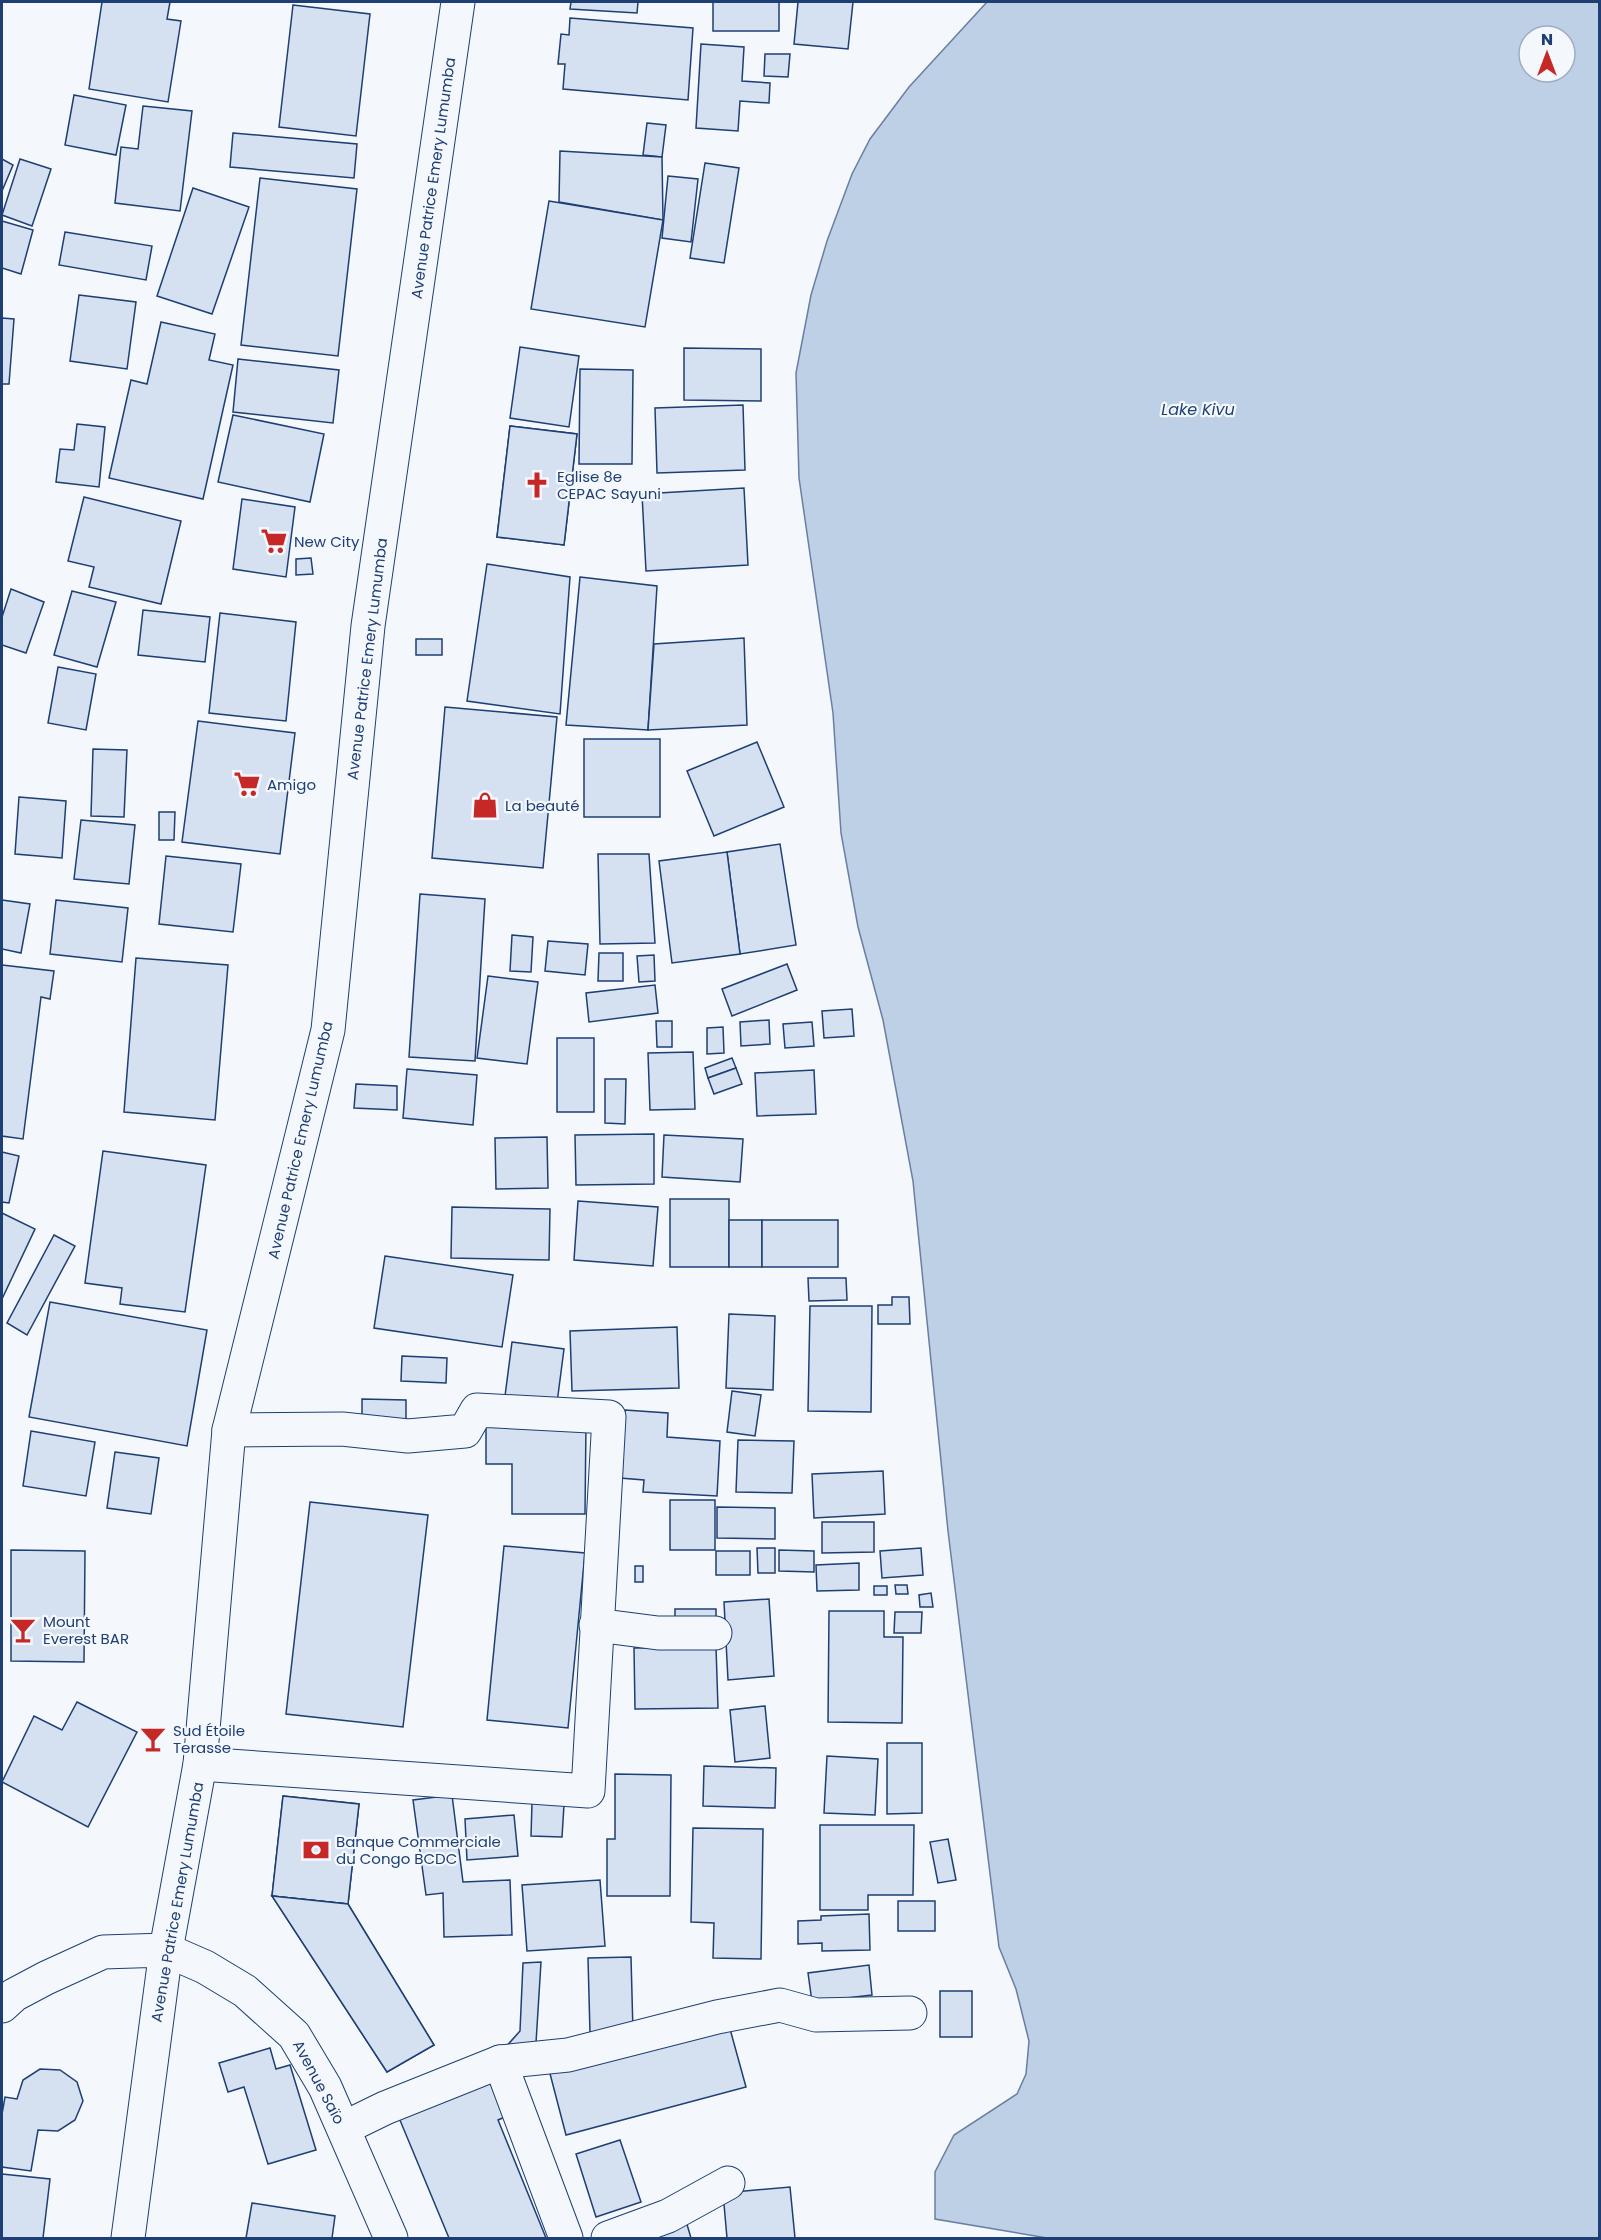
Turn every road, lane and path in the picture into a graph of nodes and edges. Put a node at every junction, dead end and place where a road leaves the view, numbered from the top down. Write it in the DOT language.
graph roads {
  1 [pos="458,2"];
  2 [pos="229,1430"];
  3 [pos="596,1625"];
  4 [pos="715,1633"];
  5 [pos="200,1764"];
  6 [pos="166,1950"];
  7 [pos="2,2006"];
  8 [pos="910,2013"];
  9 [pos="500,2062"];
  10 [pos="344,2128"];
  11 [pos="728,2183"];
  12 [pos="128,2238"];
  13 [pos="391,2238"];
  14 [pos="566,2238"];
  15 [pos="608,2238"];
  1 -- 2 [label="street, Avenue Patrice Emery Lumumba"];
  2 -- 3 [label="street"];
  2 -- 5 [label="street, Avenue Patrice Emery Lumumba"];
  3 -- 4 [label="street"];
  3 -- 5 [label="street"];
  5 -- 6 [label="street, Avenue Patrice Emery Lumumba"];
  6 -- 7 [label="street"];
  6 -- 10 [label="street, Avenue Saïo"];
  6 -- 12 [label="street, Avenue Patrice Emery Lumumba"];
  8 -- 9 [label="street"];
  9 -- 10 [label="street"];
  9 -- 14 [label="street"];
  10 -- 13 [label="street, Avenue Saïo"];
  11 -- 15 [label="street"];
}
